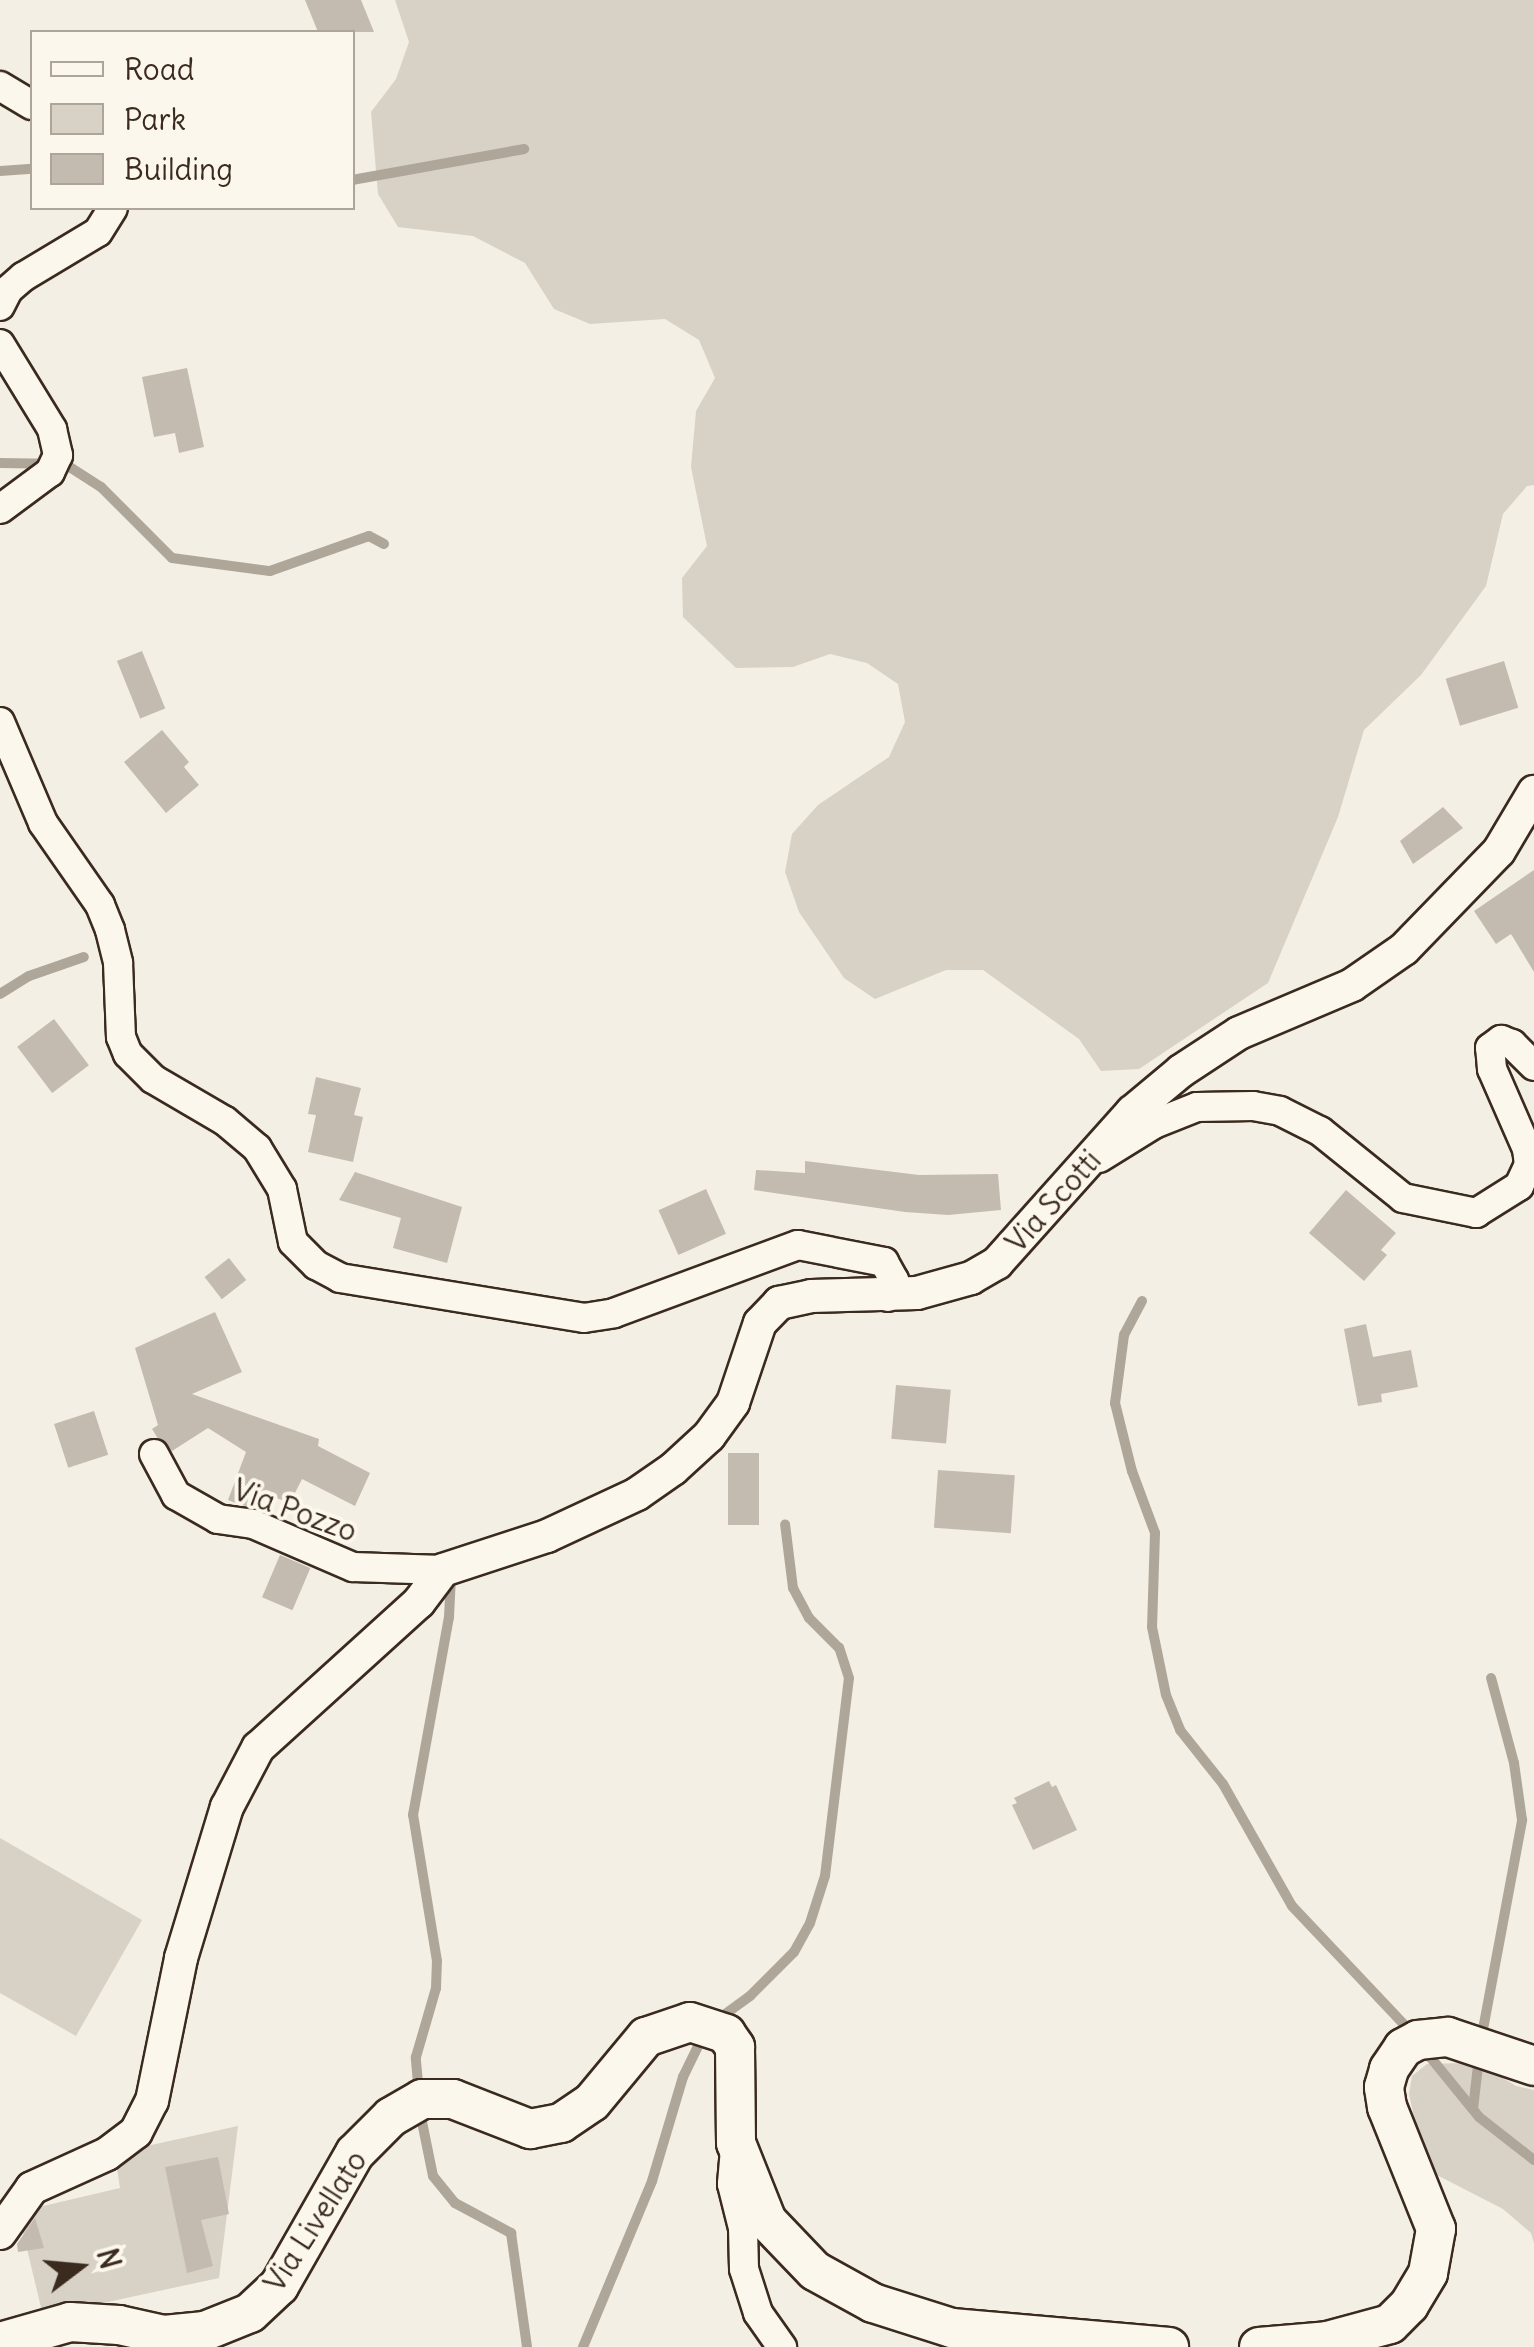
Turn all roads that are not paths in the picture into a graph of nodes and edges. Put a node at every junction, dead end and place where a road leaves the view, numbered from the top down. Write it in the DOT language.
graph roads {
  1 [pos="0,86"];
  2 [pos="30,104"];
  3 [pos="112,210"];
  4 [pos="0,306"];
  5 [pos="0,344"];
  6 [pos="0,509"];
  7 [pos="0,722"];
  8 [pos="1534,792"];
  9 [pos="1534,1066"];
  10 [pos="1081,1170"];
  11 [pos="888,1296"];
  12 [pos="154,1454"];
  13 [pos="443,1570"];
  14 [pos="1534,2066"];
  15 [pos="736,2143"];
  16 [pos="0,2232"];
  17 [pos="0,2342"];
  18 [pos="782,2347"];
  19 [pos="1169,2347"];
  20 [pos="1259,2347"];
  1 -- 2 [label="street"];
  3 -- 4 [label="street"];
  5 -- 6 [label="street"];
  7 -- 11 [label="street"];
  8 -- 10 [label="street, Via Scotti"];
  9 -- 10 [label="street"];
  10 -- 11 [label="street, Via Scotti"];
  11 -- 13 [label="street, Via Scotti"];
  12 -- 13 [label="street, Via Pozzo"];
  13 -- 16 [label="street"];
  14 -- 20 [label="main road"];
  15 -- 17 [label="main road, Via Livellato"];
  15 -- 18 [label="street"];
  15 -- 19 [label="main road, Via Livellato"];
}
